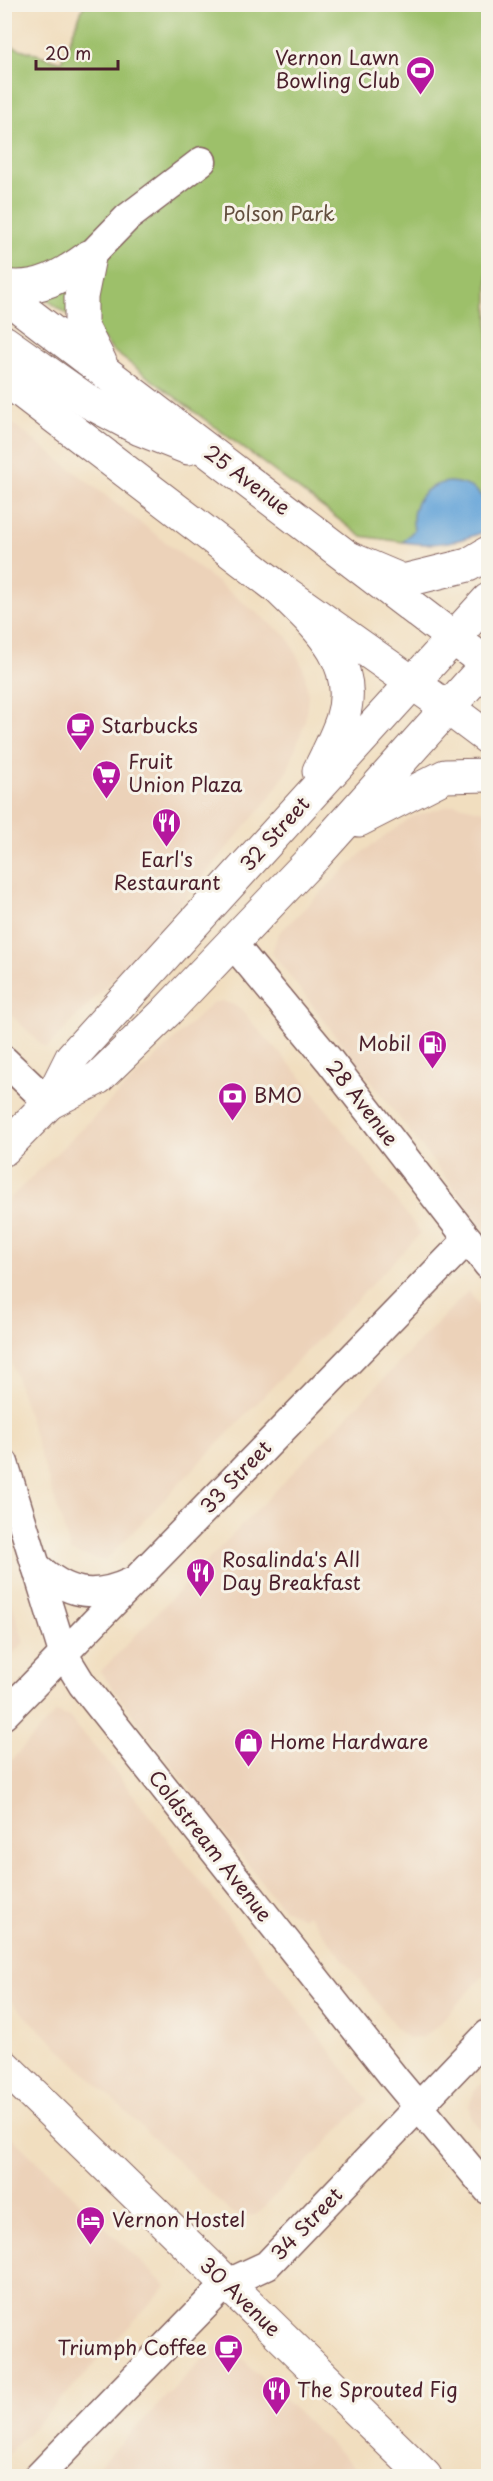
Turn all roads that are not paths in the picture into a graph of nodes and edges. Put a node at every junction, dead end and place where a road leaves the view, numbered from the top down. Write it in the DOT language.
graph roads {
  1 [pos="202,161"];
  2 [pos="89,257"];
  3 [pos="4,286"];
  4 [pos="4,295"];
  5 [pos="4,342"];
  6 [pos="104,369"];
  7 [pos="11,388"];
  8 [pos="223,463"];
  9 [pos="489,553"];
  10 [pos="351,559"];
  11 [pos="278,587"];
  12 [pos="489,600"];
  13 [pos="454,638"];
  14 [pos="488,664"];
  15 [pos="413,681"];
  16 [pos="448,708"];
  17 [pos="489,738"];
  18 [pos="489,775"];
  19 [pos="306,800"];
  20 [pos="336,832"];
  21 [pos="232,944"];
  22 [pos="4,1060"];
  23 [pos="49,1103"];
  24 [pos="4,1149"];
  25 [pos="468,1239"];
  26 [pos="489,1265"];
  27 [pos="4,1463"];
  28 [pos="36,1566"];
  29 [pos="135,1581"];
  30 [pos="63,1653"];
  31 [pos="4,1715"];
  32 [pos="489,2034"];
  33 [pos="4,2066"];
  34 [pos="419,2108"];
  35 [pos="489,2190"];
  36 [pos="226,2284"];
  37 [pos="39,2476"];
  38 [pos="425,2476"];
  1 -- 2 [label="street"];
  2 -- 3 [label="main road"];
  2 -- 6 [label="main road"];
  4 -- 6 [label="main road, 25 Avenue"];
  5 -- 8 [label="main road"];
  6 -- 8 [label="main road, 25 Avenue"];
  7 -- 11 [label="main road"];
  8 -- 10 [label="main road, 25 Avenue"];
  9 -- 10 [label="main road"];
  10 -- 13 [label="main road, 25 Avenue"];
  11 -- 15 [label="main road"];
  11 -- 19 [label="main road"];
  12 -- 13 [label="main road, 32 Street"];
  13 -- 14 [label="main road, 25 Avenue"];
  13 -- 15 [label="main road, 32 Street"];
  14 -- 16 [label="main road, 32 Street"];
  15 -- 16 [label="main road"];
  15 -- 19 [label="main road, 32 Street"];
  16 -- 17 [label="main road"];
  16 -- 20 [label="main road, 32 Street"];
  18 -- 20 [label="main road"];
  19 -- 23 [label="main road, 32 Street"];
  20 -- 21 [label="main road, 32 Street"];
  21 -- 23 [label="main road, 32 Street"];
  21 -- 25 [label="street, 28 Avenue"];
  22 -- 23 [label="street"];
  23 -- 24 [label="main road, 32 Street"];
  25 -- 26 [label="street, 28 Avenue"];
  25 -- 29 [label="street, 33 Street"];
  27 -- 28 [label="street, Coldstream Avenue"];
  28 -- 29 [label="street"];
  28 -- 30 [label="street, Coldstream Avenue"];
  29 -- 30 [label="street, 33 Street"];
  30 -- 31 [label="street, 33 Street"];
  30 -- 34 [label="street, Coldstream Avenue"];
  32 -- 34 [label="street, 34 Street"];
  33 -- 36 [label="main road, 30 Avenue"];
  34 -- 35 [label="street, Coldstream Avenue"];
  34 -- 36 [label="street, 34 Street"];
  36 -- 37 [label="street, 34 Street"];
  36 -- 38 [label="main road, 30 Avenue"];
}
